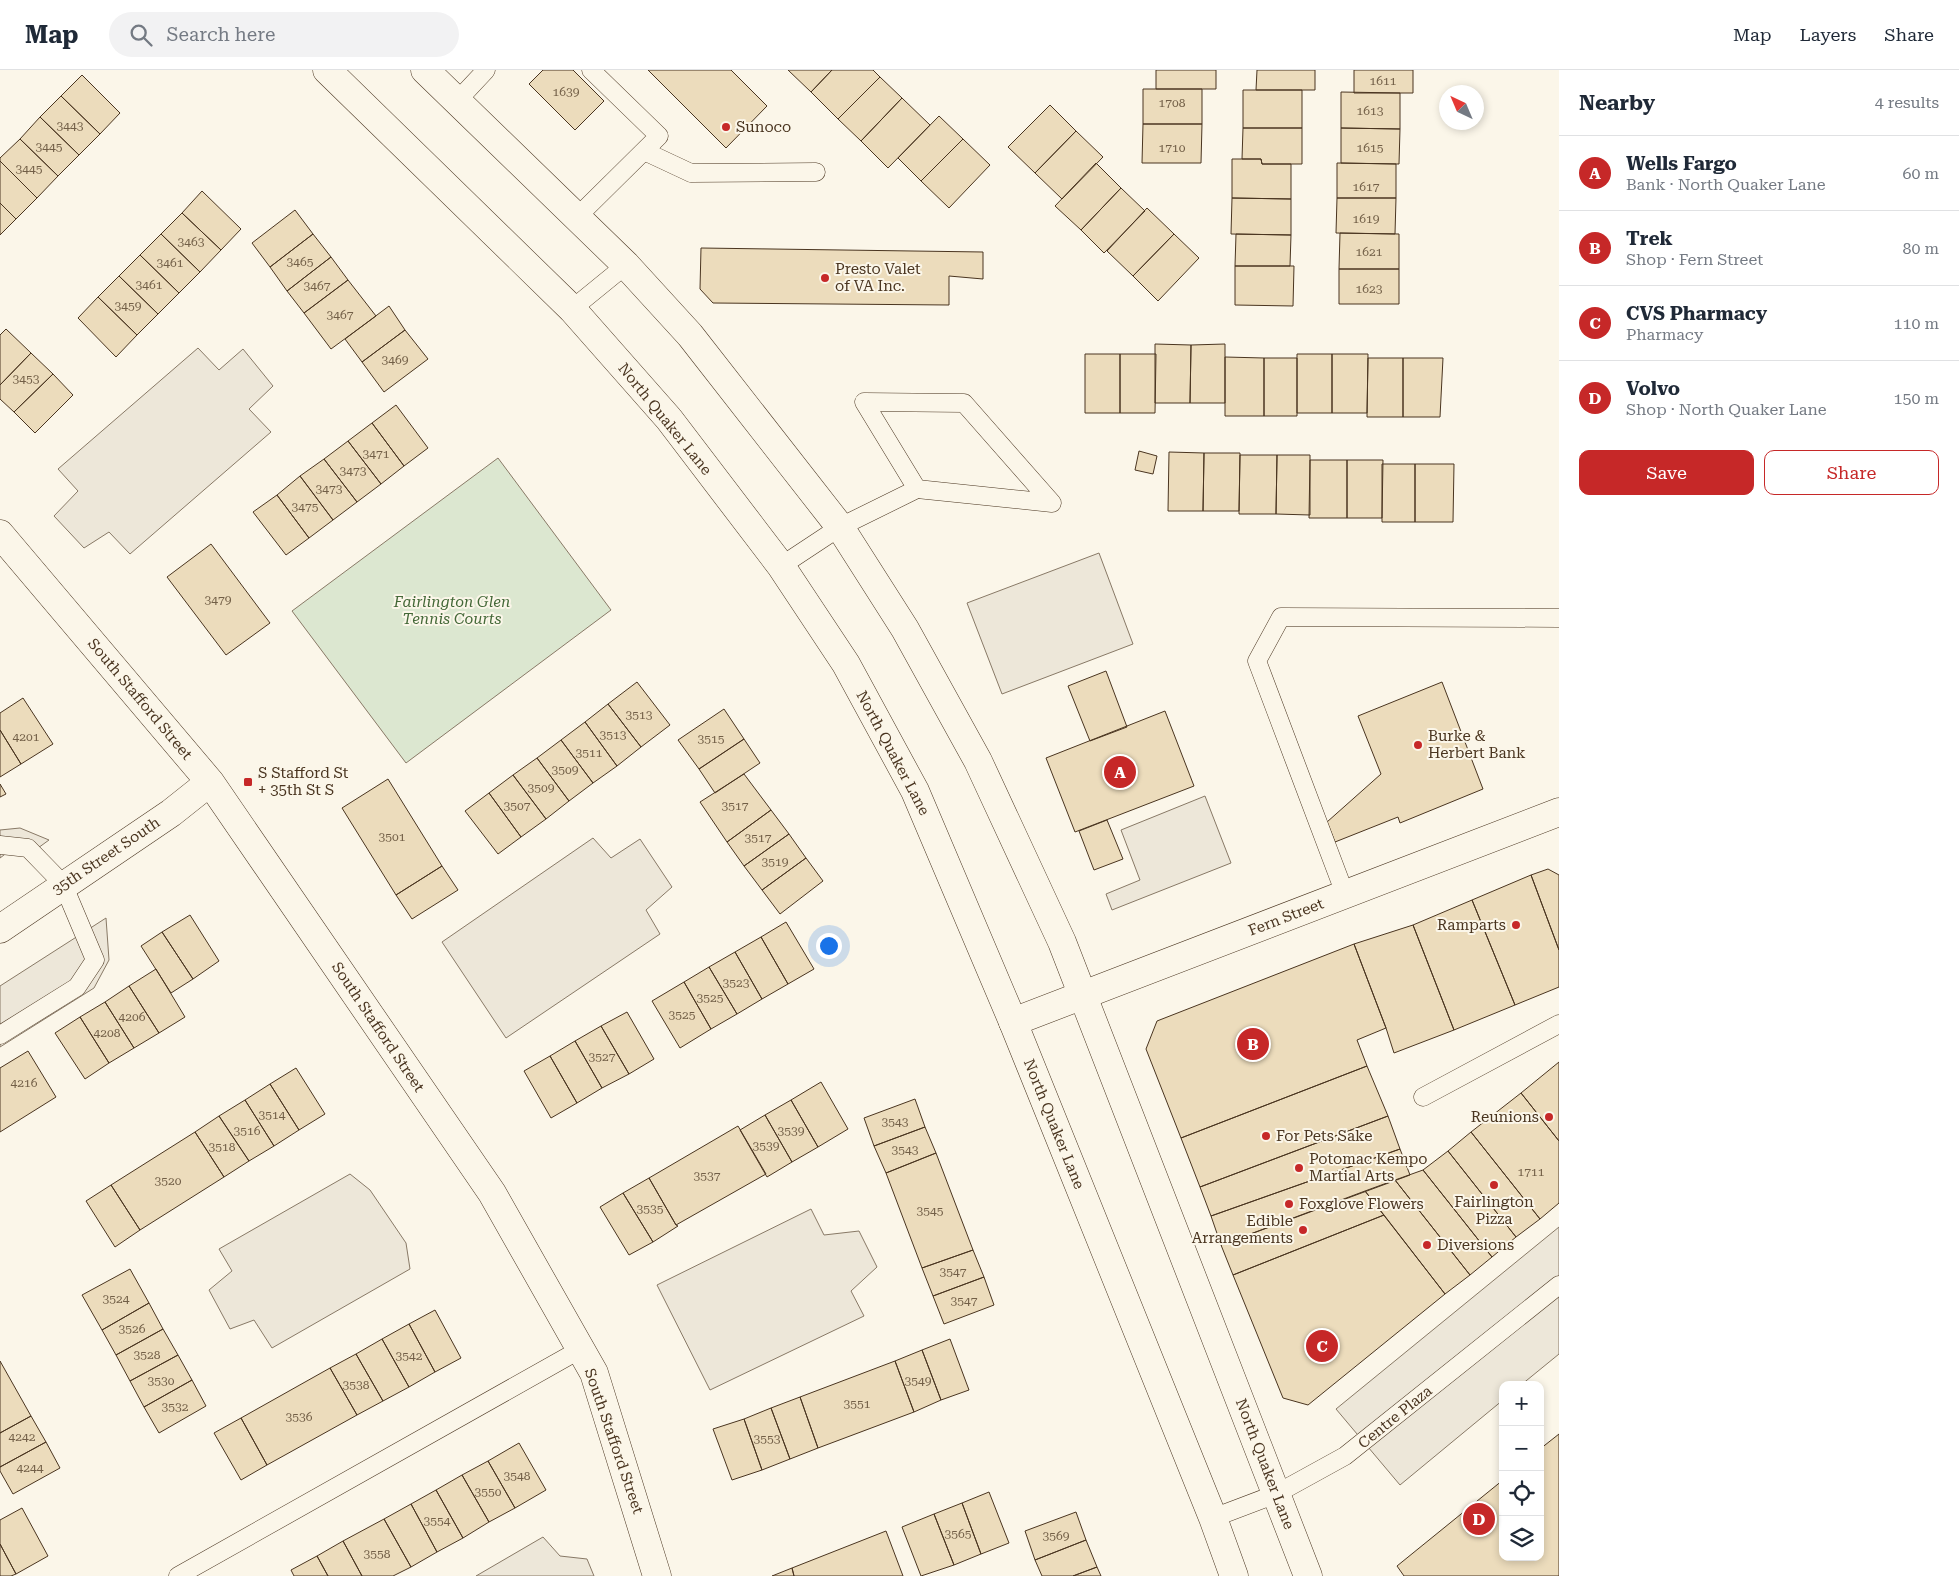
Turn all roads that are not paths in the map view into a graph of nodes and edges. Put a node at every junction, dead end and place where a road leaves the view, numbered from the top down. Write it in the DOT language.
graph roads {
  1 [pos="327,70"];
  2 [pos="425,70"];
  3 [pos="486,70"];
  4 [pos="591,70"];
  5 [pos="457,101"];
  6 [pos="644,151"];
  7 [pos="816,172"];
  8 [pos="577,217"];
  9 [pos="626,265"];
  10 [pos="572,309"];
  11 [pos="918,489"];
  12 [pos="840,527"];
  13 [pos="0,534"];
  14 [pos="781,566"];
  15 [pos="1559,618"];
  16 [pos="210,782"];
  17 [pos="1559,812"];
  18 [pos="0,845"];
  19 [pos="63,884"];
  20 [pos="1345,894"];
  21 [pos="0,928"];
  22 [pos="1083,996"];
  23 [pos="1013,1022"];
  24 [pos="1559,1024"];
  25 [pos="0,1035"];
  26 [pos="1423,1097"];
  27 [pos="1559,1285"];
  28 [pos="580,1349"];
  29 [pos="1276,1494"];
  30 [pos="1213,1518"];
  31 [pos="178,1576"];
  32 [pos="657,1576"];
  33 [pos="1234,1576"];
  34 [pos="1308,1576"];
  1 -- 10 [label="main road, North Quaker Lane"];
  2 -- 5 [label="main road, North Quaker Lane"];
  3 -- 5 [label="lane"];
  4 -- 6 [label="lane"];
  5 -- 8 [label="main road, North Quaker Lane"];
  6 -- 7 [label="lane"];
  6 -- 8 [label="lane"];
  8 -- 9 [label="main road, North Quaker Lane"];
  9 -- 10 [label="lane"];
  9 -- 12 [label="main road, North Quaker Lane"];
  10 -- 14 [label="main road, North Quaker Lane"];
  11 -- 11 [label="lane"];
  11 -- 12 [label="lane"];
  12 -- 14 [label="lane"];
  12 -- 22 [label="main road, North Quaker Lane"];
  13 -- 16 [label="main road, South Stafford Street"];
  14 -- 23 [label="main road, North Quaker Lane"];
  15 -- 20 [label="lane"];
  16 -- 19 [label="main road, 35th Street South"];
  16 -- 28 [label="main road, South Stafford Street"];
  17 -- 20 [label="main road, Fern Street"];
  18 -- 19 [label="lane"];
  19 -- 21 [label="main road, 35th Street South"];
  19 -- 25 [label="lane"];
  20 -- 22 [label="main road, Fern Street"];
  22 -- 23 [label="main road, Fern Street"];
  22 -- 29 [label="main road, North Quaker Lane"];
  23 -- 30 [label="main road, North Quaker Lane"];
  24 -- 26 [label="lane"];
  27 -- 29 [label="lane, Centre Plaza"];
  28 -- 31 [label="lane"];
  28 -- 32 [label="main road, South Stafford Street"];
  29 -- 30 [label="lane, Centre Plaza"];
  29 -- 34 [label="main road, North Quaker Lane"];
  30 -- 33 [label="main road, North Quaker Lane"];
}
